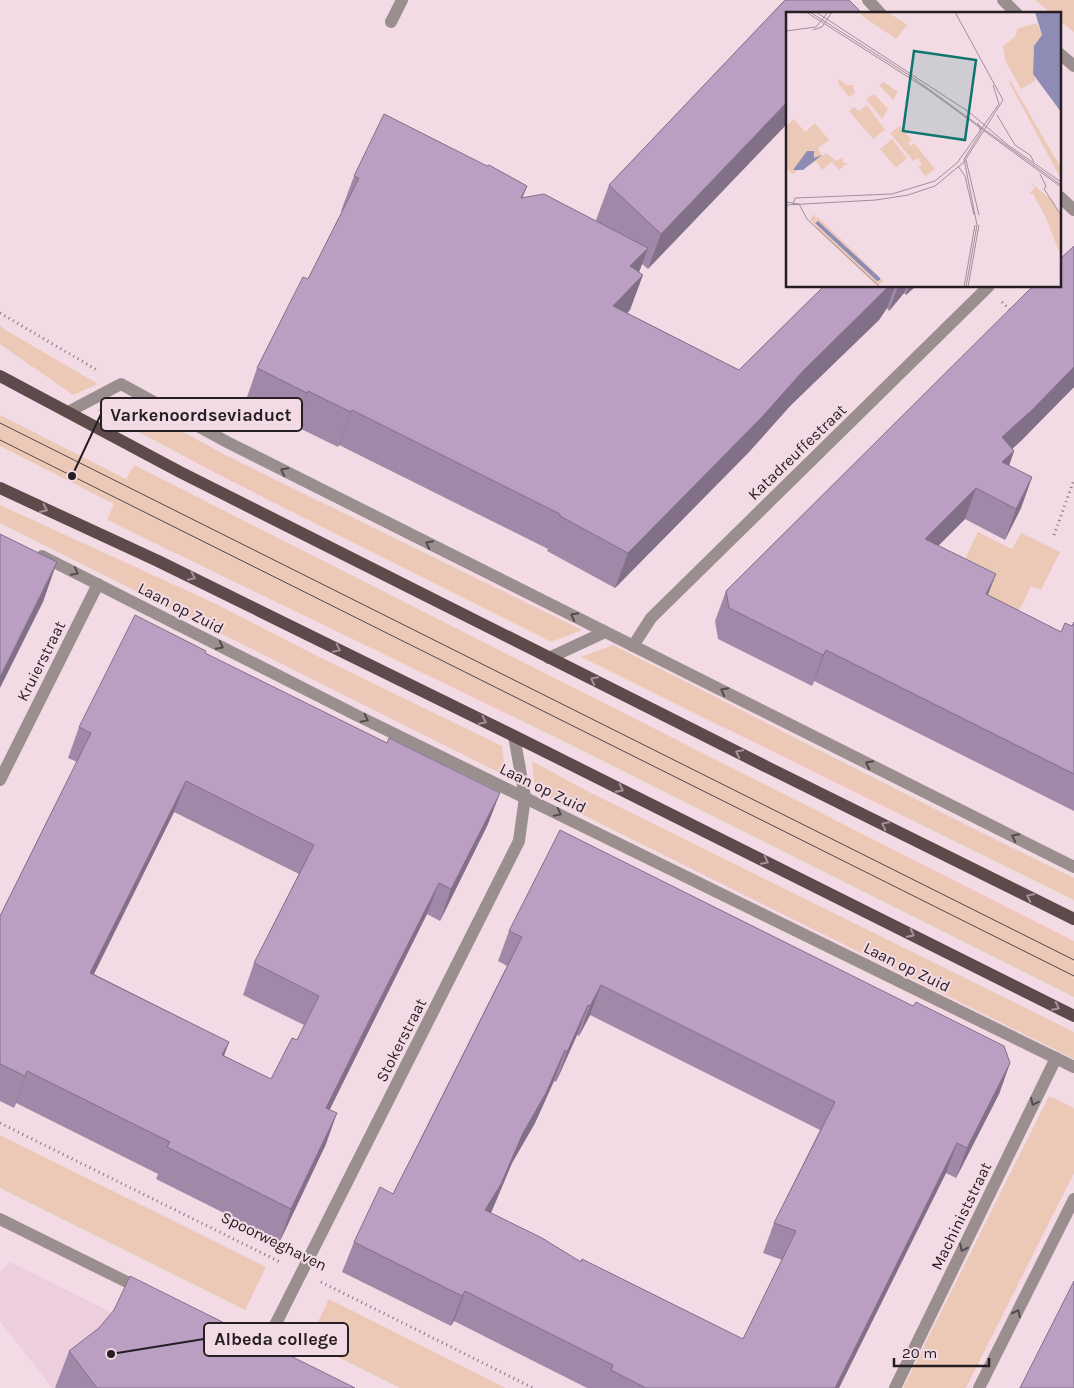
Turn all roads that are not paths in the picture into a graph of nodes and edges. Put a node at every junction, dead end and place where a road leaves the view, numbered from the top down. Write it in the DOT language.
graph roads {
  1 [pos="402,0"];
  2 [pos="868,0"];
  3 [pos="1003,0"];
  4 [pos="879,12"];
  5 [pos="1015,12"];
  6 [pos="391,22"];
  7 [pos="1062,56"];
  8 [pos="1074,66"];
  9 [pos="987,288"];
  10 [pos="0,376"];
  11 [pos="68,412"];
  12 [pos="0,488"];
  13 [pos="27,548"];
  14 [pos="98,584"];
  15 [pos="605,632"];
  16 [pos="634,646"];
  17 [pos="549,658"];
  18 [pos="514,736"];
  19 [pos="0,780"];
  20 [pos="525,797"];
  21 [pos="1074,866"];
  22 [pos="1074,919"];
  23 [pos="1074,1016"];
  24 [pos="1056,1058"];
  25 [pos="1074,1067"];
  26 [pos="1074,1199"];
  27 [pos="0,1219"];
  28 [pos="1070,1219"];
  29 [pos="151,1294"];
  30 [pos="263,1349"];
  31 [pos="895,1388"];
  32 [pos="979,1388"];
  1 -- 6 [label="street"];
  2 -- 4 [label="street"];
  3 -- 5 [label="street"];
  7 -- 8 [label="street"];
  9 -- 16 [label="street, Katadreuffestraat"];
  10 -- 11 [label="main road"];
  15 -- 11 [label="street, one-way"];
  11 -- 17 [label="main road"];
  12 -- 18 [label="main road, Laan op Zuid, one-way"];
  13 -- 14 [label="street, Laan op Zuid, one-way"];
  14 -- 19 [label="street, Kruierstraat"];
  14 -- 20 [label="street, Laan op Zuid, one-way"];
  15 -- 16 [label="street"];
  15 -- 17 [label="street"];
  21 -- 16 [label="street, one-way"];
  22 -- 17 [label="main road, one-way"];
  18 -- 20 [label="street, Stokerstraat"];
  18 -- 23 [label="main road, Laan op Zuid, one-way"];
  20 -- 24 [label="street, Laan op Zuid, one-way"];
  20 -- 30 [label="street, Stokerstraat"];
  24 -- 25 [label="street, Laan op Zuid"];
  24 -- 31 [label="street, Machiniststraat, one-way"];
  26 -- 28 [label="street"];
  27 -- 29 [label="street"];
  32 -- 28 [label="street, one-way"];
}
